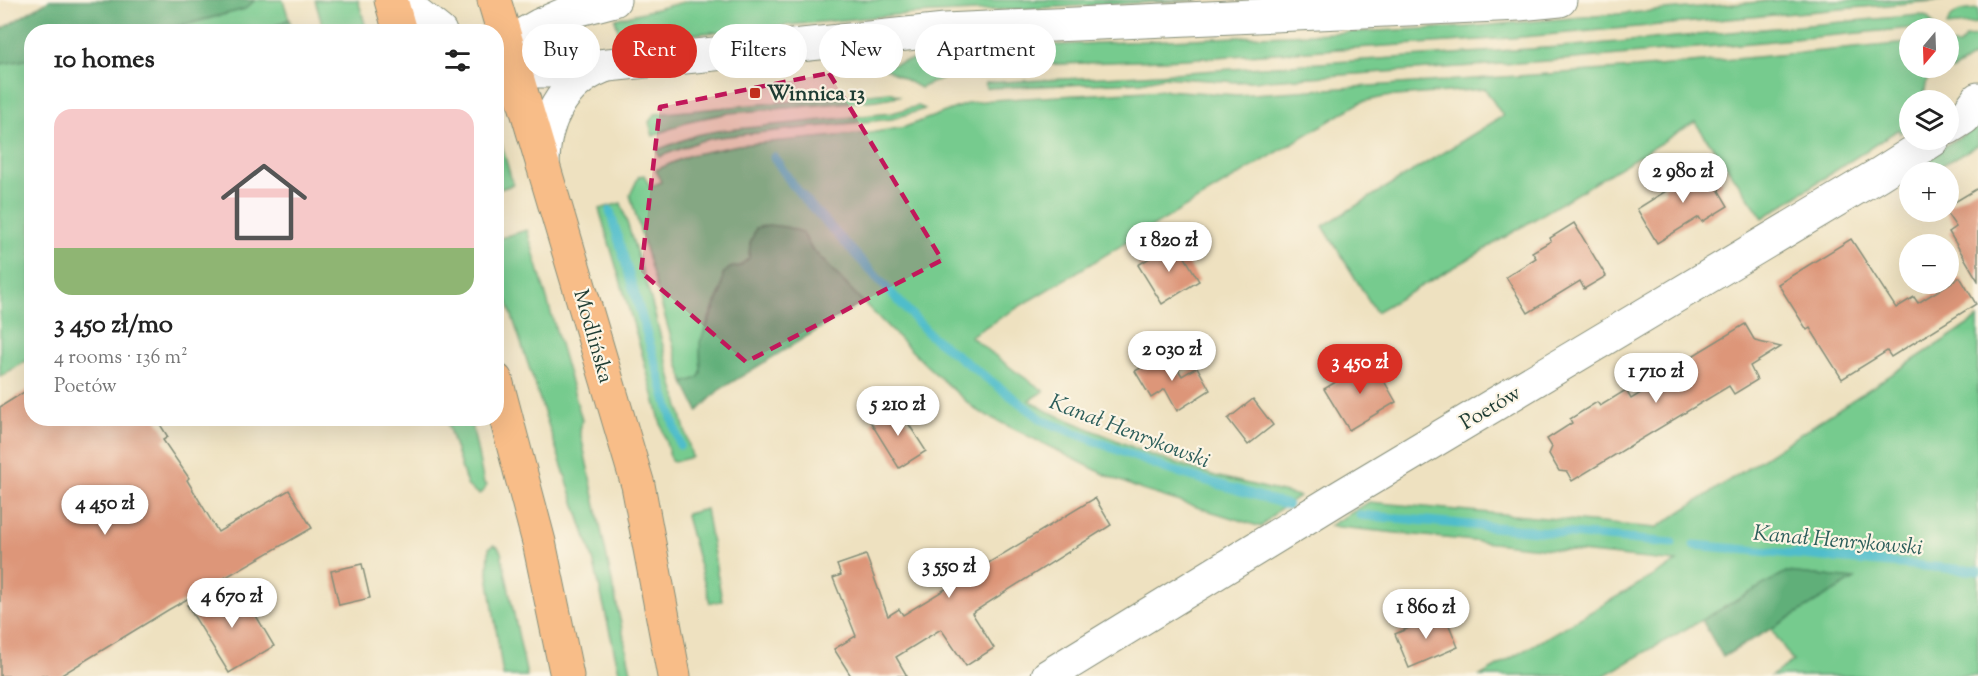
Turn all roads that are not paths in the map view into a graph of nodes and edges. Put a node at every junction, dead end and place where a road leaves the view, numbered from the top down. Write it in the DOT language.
graph roads {
  1 [pos="391,0"];
  2 [pos="400,0"];
  3 [pos="495,0"];
  4 [pos="533,0"];
  5 [pos="1560,0"];
  6 [pos="605,2"];
  7 [pos="398,24"];
  8 [pos="430,24"];
  9 [pos="499,24"];
  10 [pos="697,55"];
  11 [pos="504,58"];
  12 [pos="612,64"];
  13 [pos="612,64"];
  14 [pos="1978,99"];
  15 [pos="1959,121"];
  16 [pos="1917,150"];
  17 [pos="543,164"];
  18 [pos="504,410"];
  19 [pos="567,676"];
  20 [pos="674,676"];
  21 [pos="1048,676"];
  1 -- 7 [label="main road"];
  2 -- 8 [label="street"];
  3 -- 9 [label="main road, Modlińska"];
  4 -- 6 [label="street"];
  5 -- 10 [label="street"];
  6 -- 11 [label="street"];
  11 -- 12 [label="street"];
  11 -- 17 [label="main road, Modlińska"];
  13 -- 17 [label="street"];
  14 -- 15 [label="street"];
  16 -- 21 [label="street, Poetów"];
  17 -- 20 [label="main road, Modlińska"];
  18 -- 19 [label="main road"];
}
